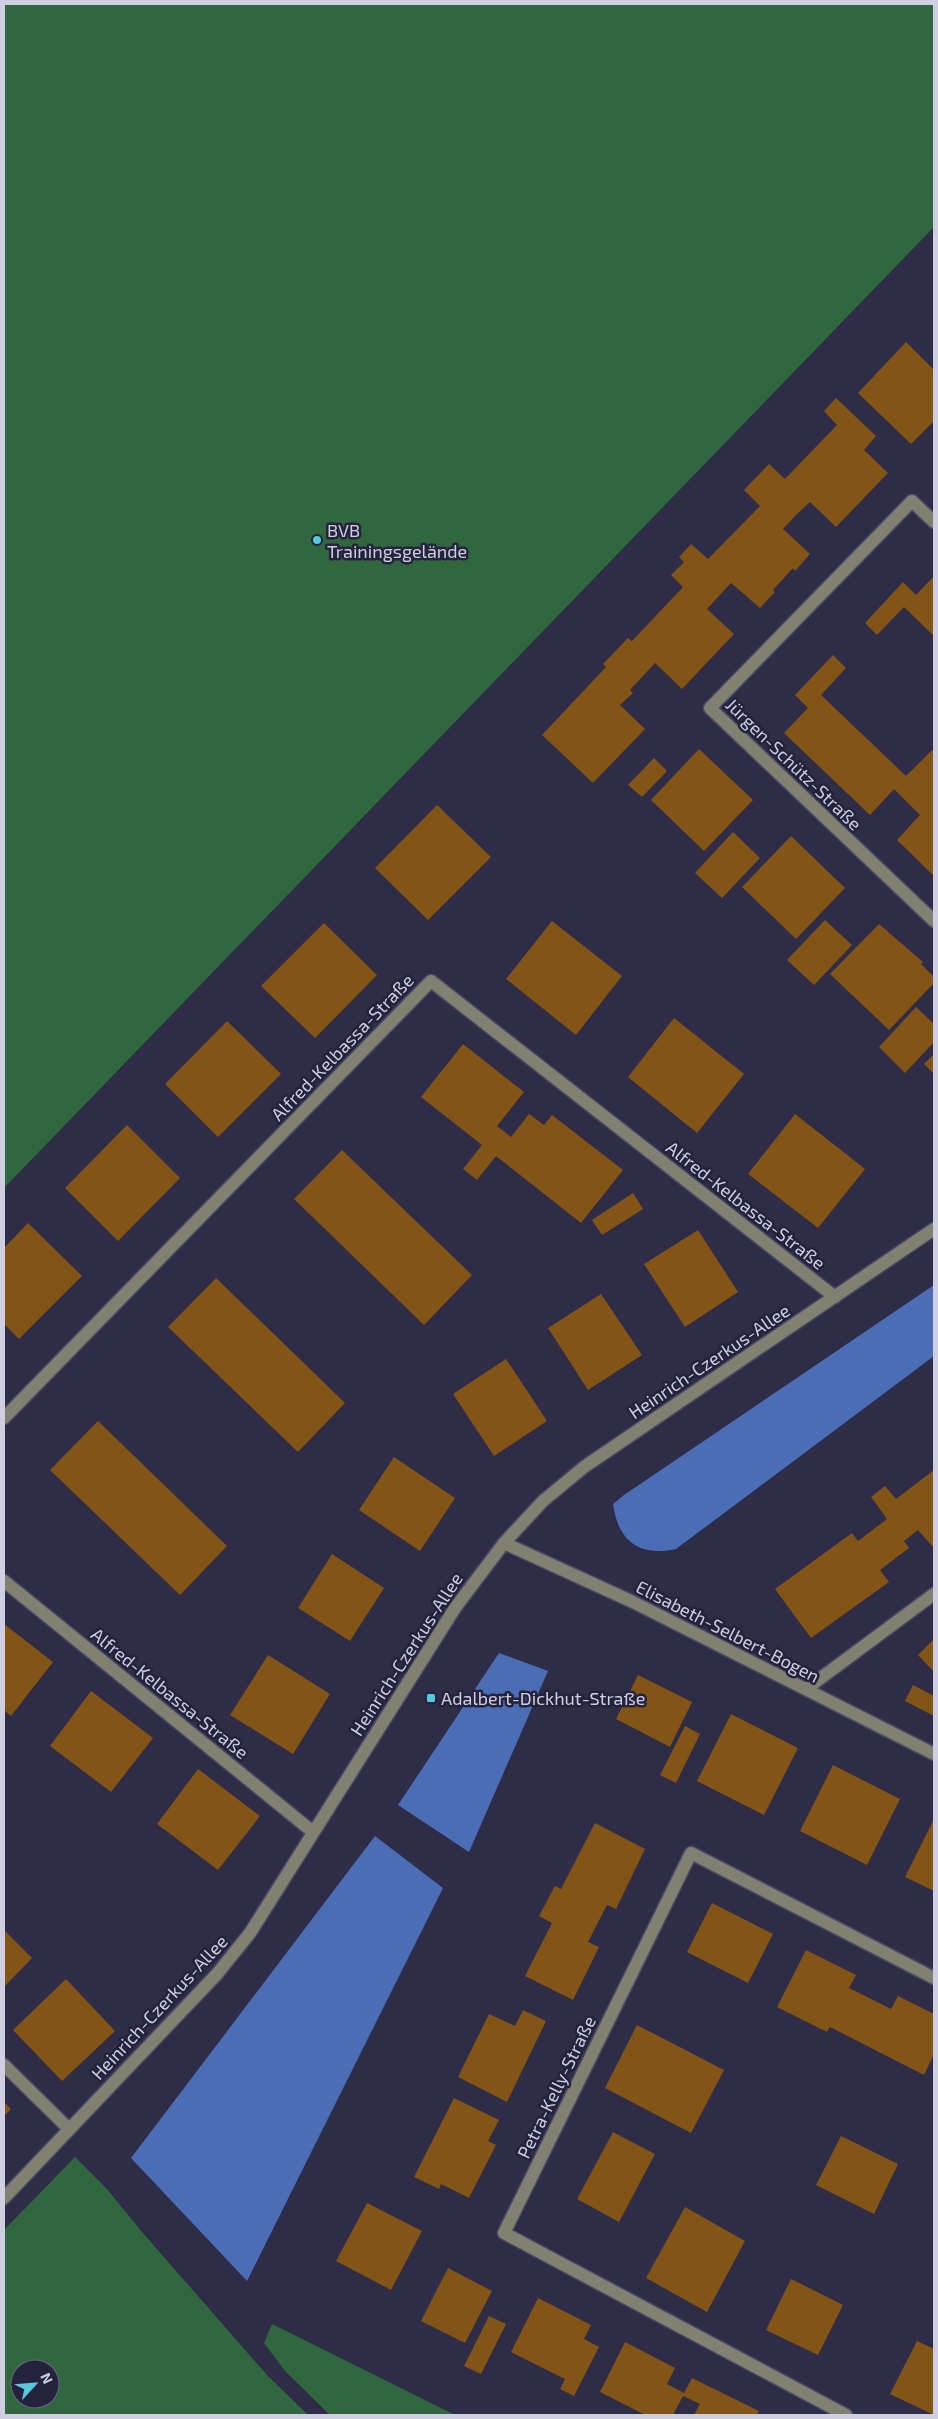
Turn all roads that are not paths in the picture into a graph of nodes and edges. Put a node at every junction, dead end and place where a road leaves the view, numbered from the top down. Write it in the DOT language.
graph roads {
  1 [pos="934,522"];
  2 [pos="934,922"];
  3 [pos="934,1229"];
  4 [pos="835,1297"];
  5 [pos="4,1418"];
  6 [pos="504,1543"];
  7 [pos="4,1581"];
  8 [pos="934,1594"];
  9 [pos="806,1689"];
  10 [pos="934,1754"];
  11 [pos="314,1832"];
  12 [pos="934,1978"];
  13 [pos="4,2065"];
  14 [pos="69,2129"];
  15 [pos="4,2198"];
  16 [pos="846,2415"];
  1 -- 2 [label="street, Jürgen-Schütz-Straße"];
  3 -- 4 [label="street, Heinrich-Czerkus-Allee"];
  4 -- 5 [label="street, Alfred-Kelbassa-Straße"];
  4 -- 6 [label="street, Heinrich-Czerkus-Allee"];
  6 -- 9 [label="street, Elisabeth-Selbert-Bogen"];
  6 -- 11 [label="street, Heinrich-Czerkus-Allee"];
  7 -- 11 [label="street, Alfred-Kelbassa-Straße"];
  8 -- 9 [label="street"];
  9 -- 10 [label="street, Elisabeth-Selbert-Bogen"];
  11 -- 14 [label="street, Heinrich-Czerkus-Allee"];
  12 -- 16 [label="street, Petra-Kelly-Straße"];
  13 -- 14 [label="street"];
  14 -- 15 [label="street, Heinrich-Czerkus-Allee"];
}
